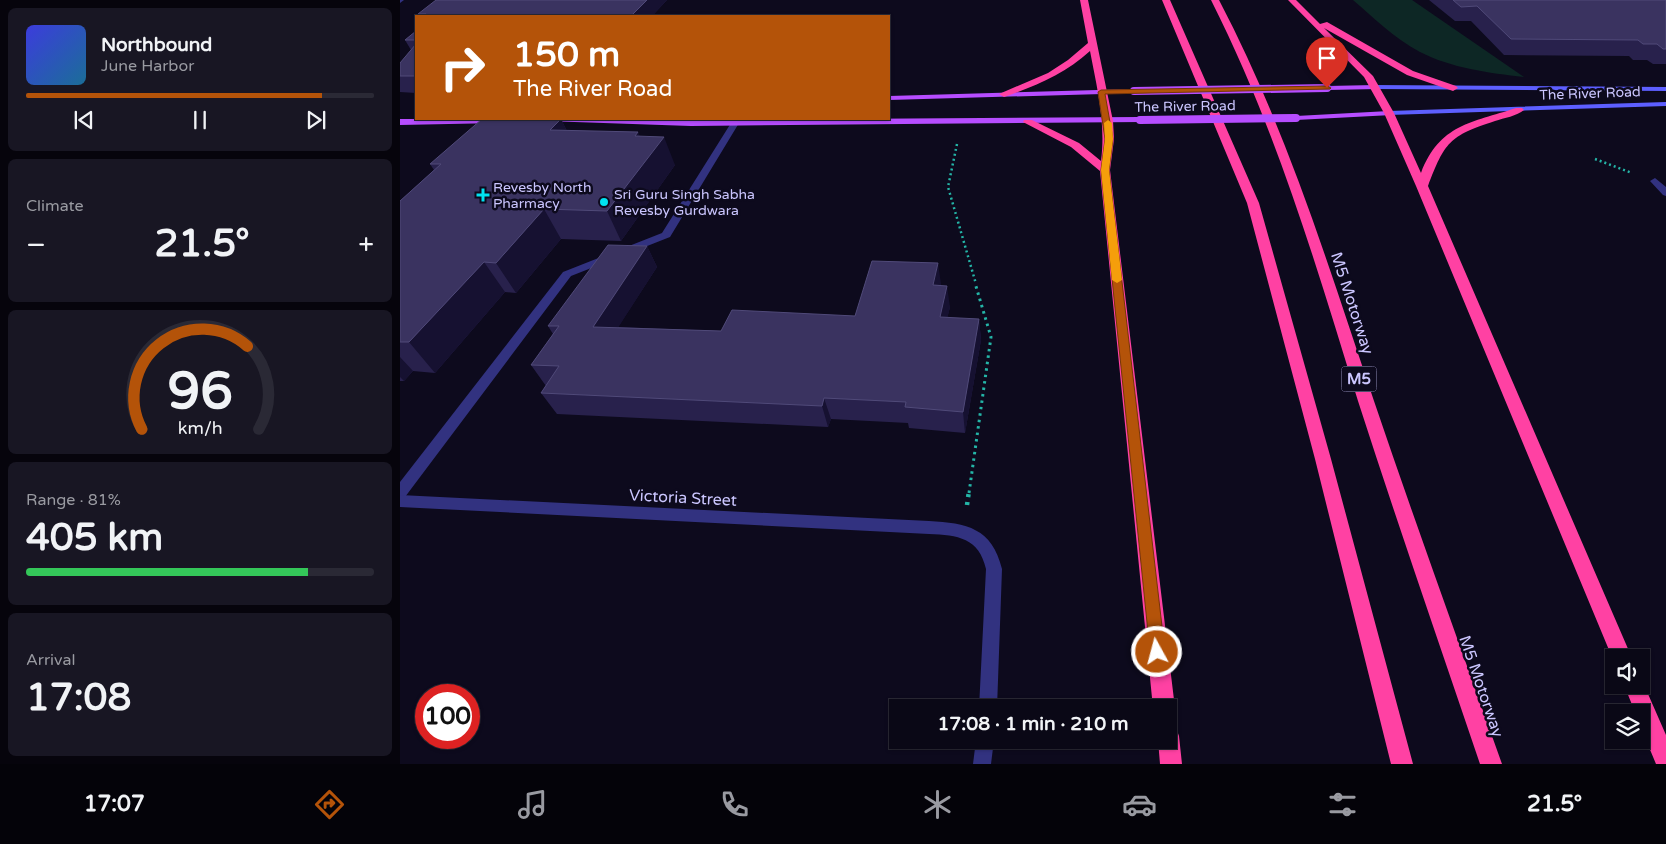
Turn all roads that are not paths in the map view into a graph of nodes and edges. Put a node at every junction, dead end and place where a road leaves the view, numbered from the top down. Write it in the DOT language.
graph roads {
  1 [pos="1084,0"];
  2 [pos="1166,0"];
  3 [pos="1215,0"];
  4 [pos="1292,0"];
  5 [pos="1307,15"];
  6 [pos="1093,42"];
  7 [pos="1375,87"];
  8 [pos="1453,88"];
  9 [pos="1666,89"];
  10 [pos="1101,92"];
  11 [pos="1004,94"];
  12 [pos="890,98"];
  13 [pos="1666,104"];
  14 [pos="1519,110"];
  15 [pos="1389,114"];
  16 [pos="509,120"];
  17 [pos="622,120"];
  18 [pos="1108,121"];
  19 [pos="400,122"];
  20 [pos="1028,122"];
  21 [pos="735,123"];
  22 [pos="1105,170"];
  23 [pos="1654,181"];
  24 [pos="1422,186"];
  25 [pos="1666,193"];
  26 [pos="400,493"];
  27 [pos="400,501"];
  28 [pos="1618,649"];
  29 [pos="1638,694"];
  30 [pos="988,699"];
  31 [pos="1163,699"];
  32 [pos="984,749"];
  33 [pos="1169,749"];
  34 [pos="1666,761"];
  35 [pos="982,764"];
  36 [pos="1171,764"];
  37 [pos="1402,764"];
  38 [pos="1491,764"];
  1 -- 6 [label="highway"];
  2 -- 37 [label="highway"];
  3 -- 38 [label="highway, M5 Motorway / M5"];
  4 -- 5 [label="highway"];
  5 -- 7 [label="highway"];
  5 -- 8 [label="highway"];
  6 -- 10 [label="highway"];
  6 -- 11 [label="highway"];
  7 -- 8 [label="main road, The River Road"];
  7 -- 10 [label="main road, The River Road, bridge"];
  7 -- 15 [label="highway"];
  8 -- 9 [label="main road, The River Road"];
  10 -- 11 [label="main road, The River Road"];
  10 -- 18 [label="highway"];
  11 -- 12 [label="main road, The River Road"];
  13 -- 14 [label="main road, The River Road"];
  14 -- 15 [label="main road, The River Road"];
  14 -- 24 [label="highway"];
  15 -- 18 [label="main road, The River Road, bridge"];
  15 -- 24 [label="highway"];
  16 -- 19 [label="main road"];
  17 -- 21 [label="main road, The River Road"];
  18 -- 20 [label="main road, The River Road"];
  18 -- 22 [label="highway"];
  20 -- 21 [label="main road, The River Road"];
  20 -- 22 [label="highway"];
  21 -- 26 [label="street"];
  22 -- 31 [label="highway"];
  23 -- 25 [label="street"];
  24 -- 28 [label="highway"];
  27 -- 30 [label="street, Victoria Street"];
  29 -- 34 [label="highway"];
  32 -- 35 [label="street"];
  33 -- 36 [label="highway"];
}
